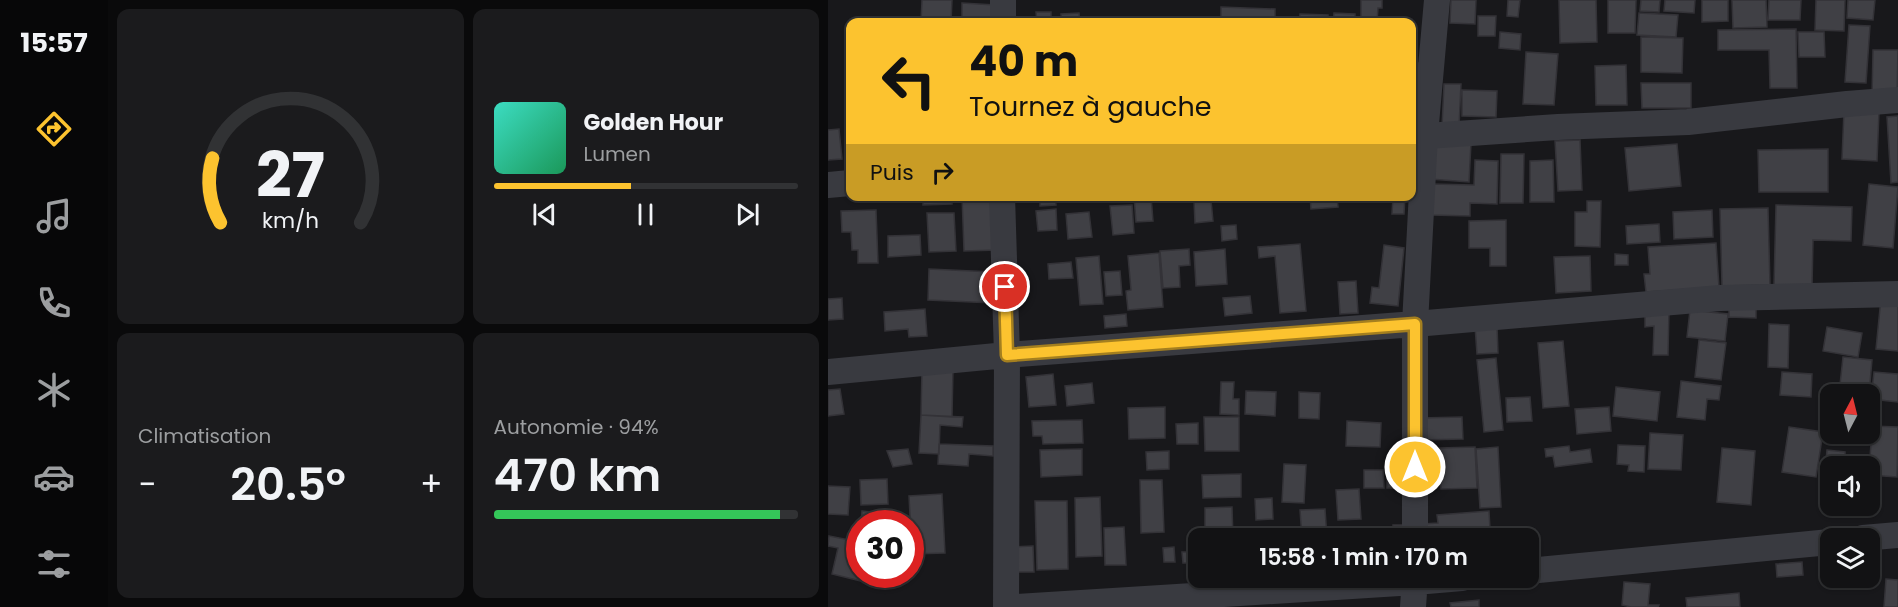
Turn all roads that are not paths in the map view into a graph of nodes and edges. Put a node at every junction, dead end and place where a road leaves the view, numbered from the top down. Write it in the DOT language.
graph roads {
  1 [pos="1003,0"];
  2 [pos="1437,0"];
  3 [pos="1003,18"];
  4 [pos="1898,100"];
  5 [pos="1418,136"];
  6 [pos="846,183"];
  7 [pos="828,185"];
  8 [pos="1002,201"];
  9 [pos="1898,294"];
  10 [pos="1415,324"];
  11 [pos="1007,355"];
  12 [pos="828,372"];
  13 [pos="1415,528"];
  14 [pos="1898,535"];
  15 [pos="1880,537"];
  16 [pos="1820,543"];
  17 [pos="1539,570"];
  18 [pos="1414,589"];
  19 [pos="1005,607"];
  20 [pos="1017,607"];
  1 -- 3 [label="street"];
  2 -- 5 [label="street"];
  4 -- 5 [label="street"];
  5 -- 10 [label="street"];
  6 -- 7 [label="street"];
  8 -- 11 [label="street"];
  9 -- 10 [label="street"];
  10 -- 11 [label="street"];
  10 -- 13 [label="street"];
  11 -- 12 [label="street"];
  11 -- 19 [label="street"];
  14 -- 15 [label="street"];
  16 -- 17 [label="street"];
  18 -- 20 [label="street"];
}
